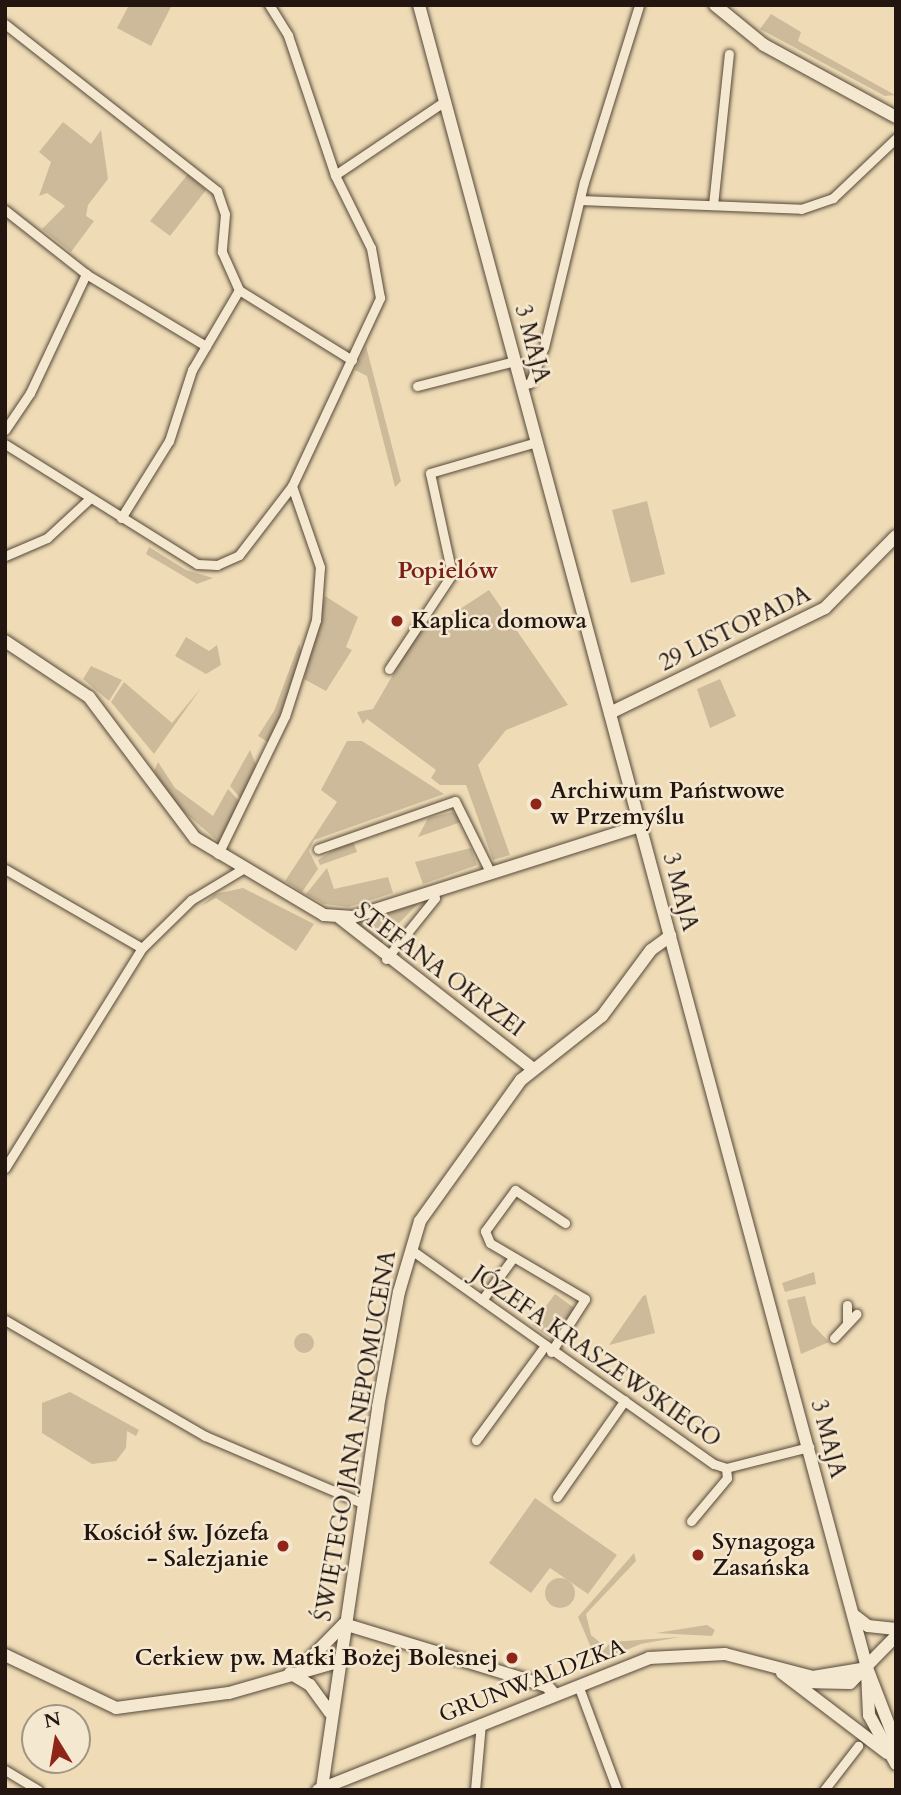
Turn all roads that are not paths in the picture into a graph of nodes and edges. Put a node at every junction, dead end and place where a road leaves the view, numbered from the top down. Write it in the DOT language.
graph roads {
  1 [pos="269,5"];
  2 [pos="419,5"];
  3 [pos="639,5"];
  4 [pos="715,5"];
  5 [pos="5,24"];
  6 [pos="729,54"];
  7 [pos="445,101"];
  8 [pos="896,117"];
  9 [pos="896,138"];
  10 [pos="335,175"];
  11 [pos="580,200"];
  12 [pos="713,205"];
  13 [pos="5,210"];
  14 [pos="86,274"];
  15 [pos="239,290"];
  16 [pos="206,346"];
  17 [pos="352,360"];
  18 [pos="515,360"];
  19 [pos="522,385"];
  20 [pos="417,386"];
  21 [pos="5,430"];
  22 [pos="537,442"];
  23 [pos="5,444"];
  24 [pos="292,486"];
  25 [pos="88,500"];
  26 [pos="121,518"];
  27 [pos="896,536"];
  28 [pos="5,556"];
  29 [pos="5,640"];
  30 [pos="389,669"];
  31 [pos="610,713"];
  32 [pos="640,826"];
  33 [pos="318,849"];
  34 [pos="218,854"];
  35 [pos="5,869"];
  36 [pos="241,870"];
  37 [pos="491,874"];
  38 [pos="433,892"];
  39 [pos="340,918"];
  40 [pos="670,936"];
  41 [pos="142,948"];
  42 [pos="386,959"];
  43 [pos="533,1069"];
  44 [pos="5,1168"];
  45 [pos="565,1223"];
  46 [pos="410,1249"];
  47 [pos="513,1258"];
  48 [pos="482,1300"];
  49 [pos="847,1304"];
  50 [pos="858,1315"];
  51 [pos="5,1320"];
  52 [pos="848,1323"];
  53 [pos="834,1338"];
  54 [pos="548,1349"];
  55 [pos="625,1401"];
  56 [pos="476,1440"];
  57 [pos="808,1447"];
  58 [pos="726,1468"];
  59 [pos="557,1497"];
  60 [pos="362,1503"];
  61 [pos="691,1521"];
  62 [pos="854,1615"];
  63 [pos="344,1624"];
  64 [pos="896,1629"];
  65 [pos="896,1636"];
  66 [pos="5,1655"];
  67 [pos="337,1661"];
  68 [pos="769,1665"];
  69 [pos="867,1668"];
  70 [pos="293,1672"];
  71 [pos="790,1678"];
  72 [pos="578,1685"];
  73 [pos="554,1694"];
  74 [pos="330,1713"];
  75 [pos="481,1723"];
  76 [pos="858,1746"];
  77 [pos="893,1753"];
  78 [pos="5,1769"];
  79 [pos="320,1789"];
  80 [pos="38,1790"];
  81 [pos="475,1790"];
  82 [pos="617,1790"];
  83 [pos="824,1790"];
  1 -- 10 [label="street"];
  2 -- 7 [label="street, 3 MAJA"];
  3 -- 11 [label="street"];
  4 -- 8 [label="street"];
  5 -- 15 [label="street"];
  6 -- 12 [label="street"];
  7 -- 10 [label="street"];
  7 -- 18 [label="street, 3 MAJA"];
  9 -- 12 [label="street"];
  10 -- 17 [label="street"];
  11 -- 12 [label="street"];
  11 -- 19 [label="street"];
  13 -- 14 [label="street"];
  14 -- 16 [label="street"];
  14 -- 21 [label="street"];
  15 -- 16 [label="street"];
  15 -- 17 [label="street"];
  16 -- 26 [label="street"];
  17 -- 24 [label="street"];
  18 -- 19 [label="street, 3 MAJA"];
  18 -- 20 [label="street"];
  19 -- 22 [label="street, 3 MAJA"];
  22 -- 30 [label="street"];
  22 -- 31 [label="street, 3 MAJA"];
  23 -- 25 [label="street"];
  24 -- 26 [label="street"];
  24 -- 34 [label="street"];
  25 -- 26 [label="street"];
  25 -- 28 [label="street"];
  27 -- 31 [label="street, 29 LISTOPADA"];
  29 -- 34 [label="street, STEFANA OKRZEI"];
  31 -- 32 [label="street, 3 MAJA"];
  32 -- 37 [label="street"];
  32 -- 40 [label="street, 3 MAJA"];
  33 -- 37 [label="street"];
  34 -- 36 [label="street, STEFANA OKRZEI"];
  35 -- 41 [label="street"];
  36 -- 39 [label="street, STEFANA OKRZEI"];
  36 -- 41 [label="street"];
  37 -- 38 [label="street"];
  38 -- 39 [label="street"];
  38 -- 42 [label="street"];
  39 -- 42 [label="street, STEFANA OKRZEI"];
  40 -- 43 [label="street, ŚWIĘTEGO JANA NEPOMUCENA"];
  40 -- 57 [label="street, 3 MAJA"];
  41 -- 44 [label="street"];
  42 -- 43 [label="street, STEFANA OKRZEI"];
  43 -- 46 [label="street, ŚWIĘTEGO JANA NEPOMUCENA"];
  45 -- 47 [label="street"];
  46 -- 48 [label="street, JÓZEFA KRASZEWSKIEGO"];
  46 -- 60 [label="street, ŚWIĘTEGO JANA NEPOMUCENA"];
  47 -- 48 [label="street"];
  47 -- 54 [label="street"];
  48 -- 54 [label="street, JÓZEFA KRASZEWSKIEGO"];
  49 -- 52 [label="street"];
  50 -- 52 [label="street"];
  51 -- 60 [label="street"];
  52 -- 53 [label="street"];
  54 -- 55 [label="street, JÓZEFA KRASZEWSKIEGO"];
  54 -- 56 [label="street"];
  55 -- 58 [label="street, JÓZEFA KRASZEWSKIEGO"];
  55 -- 59 [label="street"];
  57 -- 58 [label="street, JÓZEFA KRASZEWSKIEGO"];
  57 -- 62 [label="street, 3 MAJA"];
  58 -- 61 [label="street"];
  60 -- 63 [label="street, ŚWIĘTEGO JANA NEPOMUCENA"];
  62 -- 64 [label="street"];
  62 -- 69 [label="street, 3 MAJA"];
  63 -- 67 [label="street, ŚWIĘTEGO JANA NEPOMUCENA"];
  63 -- 70 [label="street"];
  63 -- 73 [label="street"];
  65 -- 69 [label="street"];
  66 -- 70 [label="street"];
  67 -- 70 [label="street"];
  67 -- 74 [label="street, ŚWIĘTEGO JANA NEPOMUCENA"];
  68 -- 69 [label="street, GRUNWALDZKA"];
  68 -- 71 [label="street"];
  68 -- 72 [label="street, GRUNWALDZKA"];
  69 -- 71 [label="street"];
  69 -- 77 [label="street, 3 MAJA"];
  70 -- 74 [label="street"];
  71 -- 77 [label="street"];
  72 -- 73 [label="street, GRUNWALDZKA"];
  72 -- 82 [label="street"];
  73 -- 75 [label="street, GRUNWALDZKA"];
  74 -- 79 [label="street, ŚWIĘTEGO JANA NEPOMUCENA"];
  75 -- 79 [label="street, GRUNWALDZKA"];
  75 -- 81 [label="street"];
  76 -- 83 [label="street"];
  78 -- 80 [label="street"];
}
